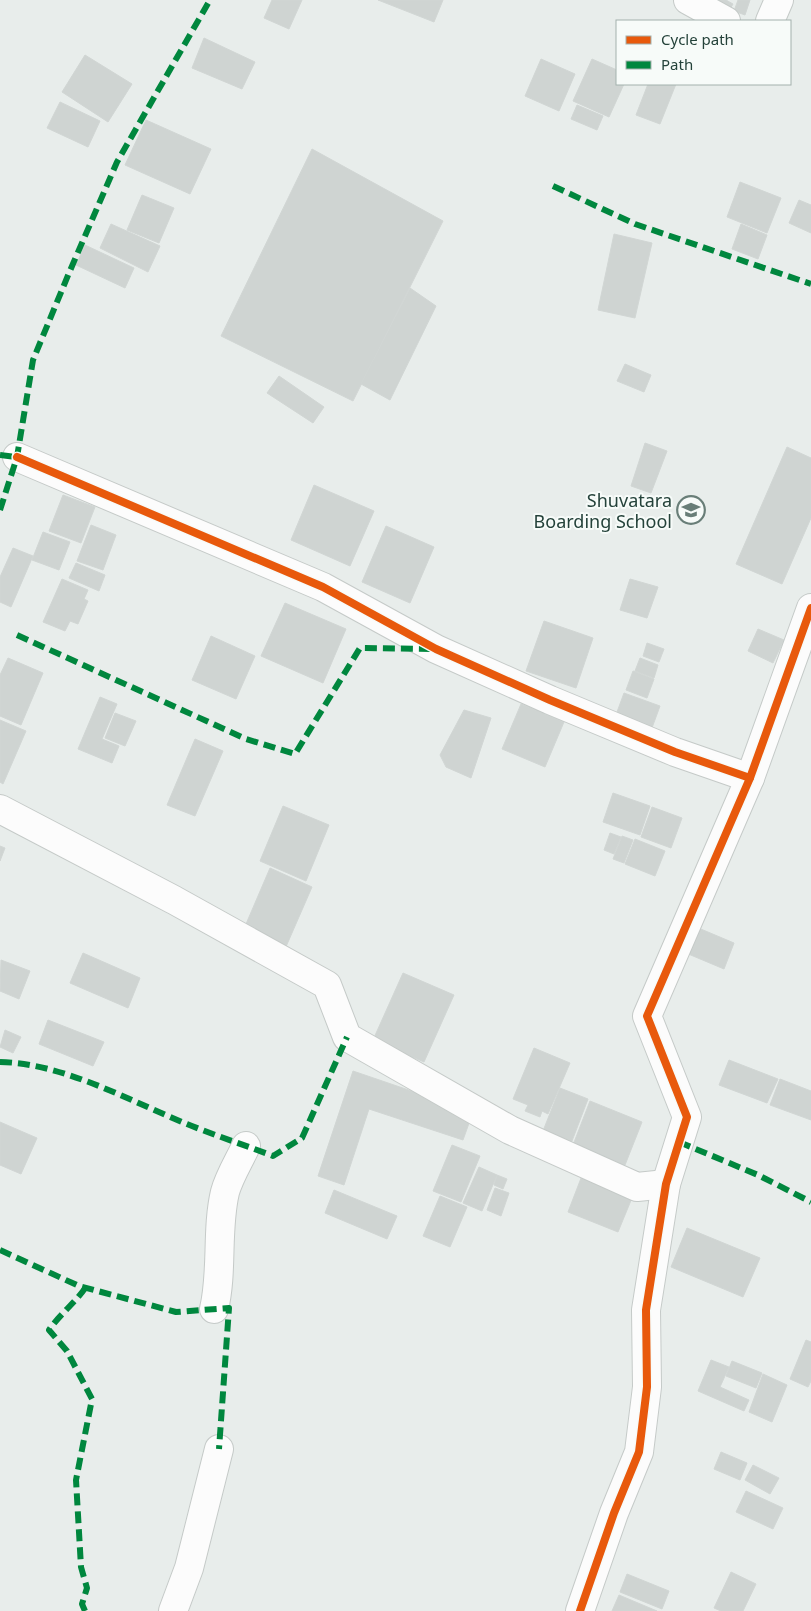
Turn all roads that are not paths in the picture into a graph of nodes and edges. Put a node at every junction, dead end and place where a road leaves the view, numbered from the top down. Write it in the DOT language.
graph roads {
  1 [pos="688,0"];
  2 [pos="779,0"];
  3 [pos="724,20"];
  4 [pos="770,20"];
  5 [pos="17,457"];
  6 [pos="811,608"];
  7 [pos="750,778"];
  8 [pos="0,809"];
  9 [pos="246,1146"];
  10 [pos="666,1184"];
  11 [pos="214,1309"];
  12 [pos="218,1449"];
  13 [pos="177,1607"];
  14 [pos="580,1611"];
  1 -- 3 [label="street"];
  2 -- 4 [label="street"];
  5 -- 7 [label="street"];
  6 -- 7 [label="street"];
  7 -- 10 [label="street"];
  8 -- 10 [label="street"];
  9 -- 11 [label="street"];
  10 -- 14 [label="street"];
  12 -- 13 [label="street"];
}
